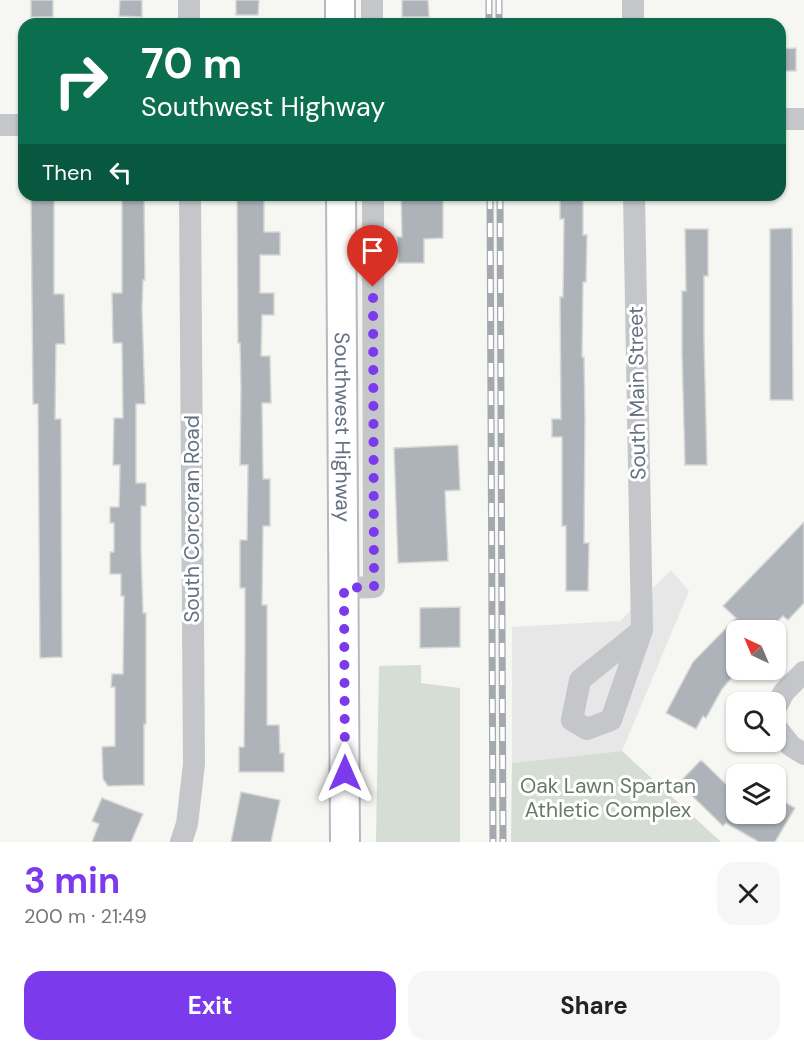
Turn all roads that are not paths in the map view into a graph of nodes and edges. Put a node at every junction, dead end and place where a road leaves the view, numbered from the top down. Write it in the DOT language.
graph roads {
  1 [pos="189,0"];
  2 [pos="340,0"];
  3 [pos="372,0"];
  4 [pos="633,0"];
  5 [pos="189,18"];
  6 [pos="340,18"];
  7 [pos="372,18"];
  8 [pos="633,18"];
  9 [pos="786,119"];
  10 [pos="804,119"];
  11 [pos="0,125"];
  12 [pos="18,125"];
  13 [pos="190,201"];
  14 [pos="341,201"];
  15 [pos="373,201"];
  16 [pos="634,201"];
  17 [pos="344,588"];
  18 [pos="642,630"];
  19 [pos="804,672"];
  20 [pos="786,693"];
  21 [pos="786,740"];
  22 [pos="804,754"];
  23 [pos="181,842"];
  24 [pos="345,842"];
  1 -- 5 [label="street"];
  2 -- 6 [label="main road"];
  3 -- 7 [label="street"];
  4 -- 8 [label="street"];
  9 -- 10 [label="street"];
  11 -- 12 [label="street"];
  13 -- 23 [label="street, South Corcoran Road"];
  14 -- 17 [label="main road, Southwest Highway"];
  15 -- 17 [label="street, Southwest Highway"];
  16 -- 18 [label="street, South Main Street"];
  17 -- 24 [label="main road, Southwest Highway"];
  18 -- 18 [label="street"];
  19 -- 20 [label="street"];
  21 -- 22 [label="street"];
}
